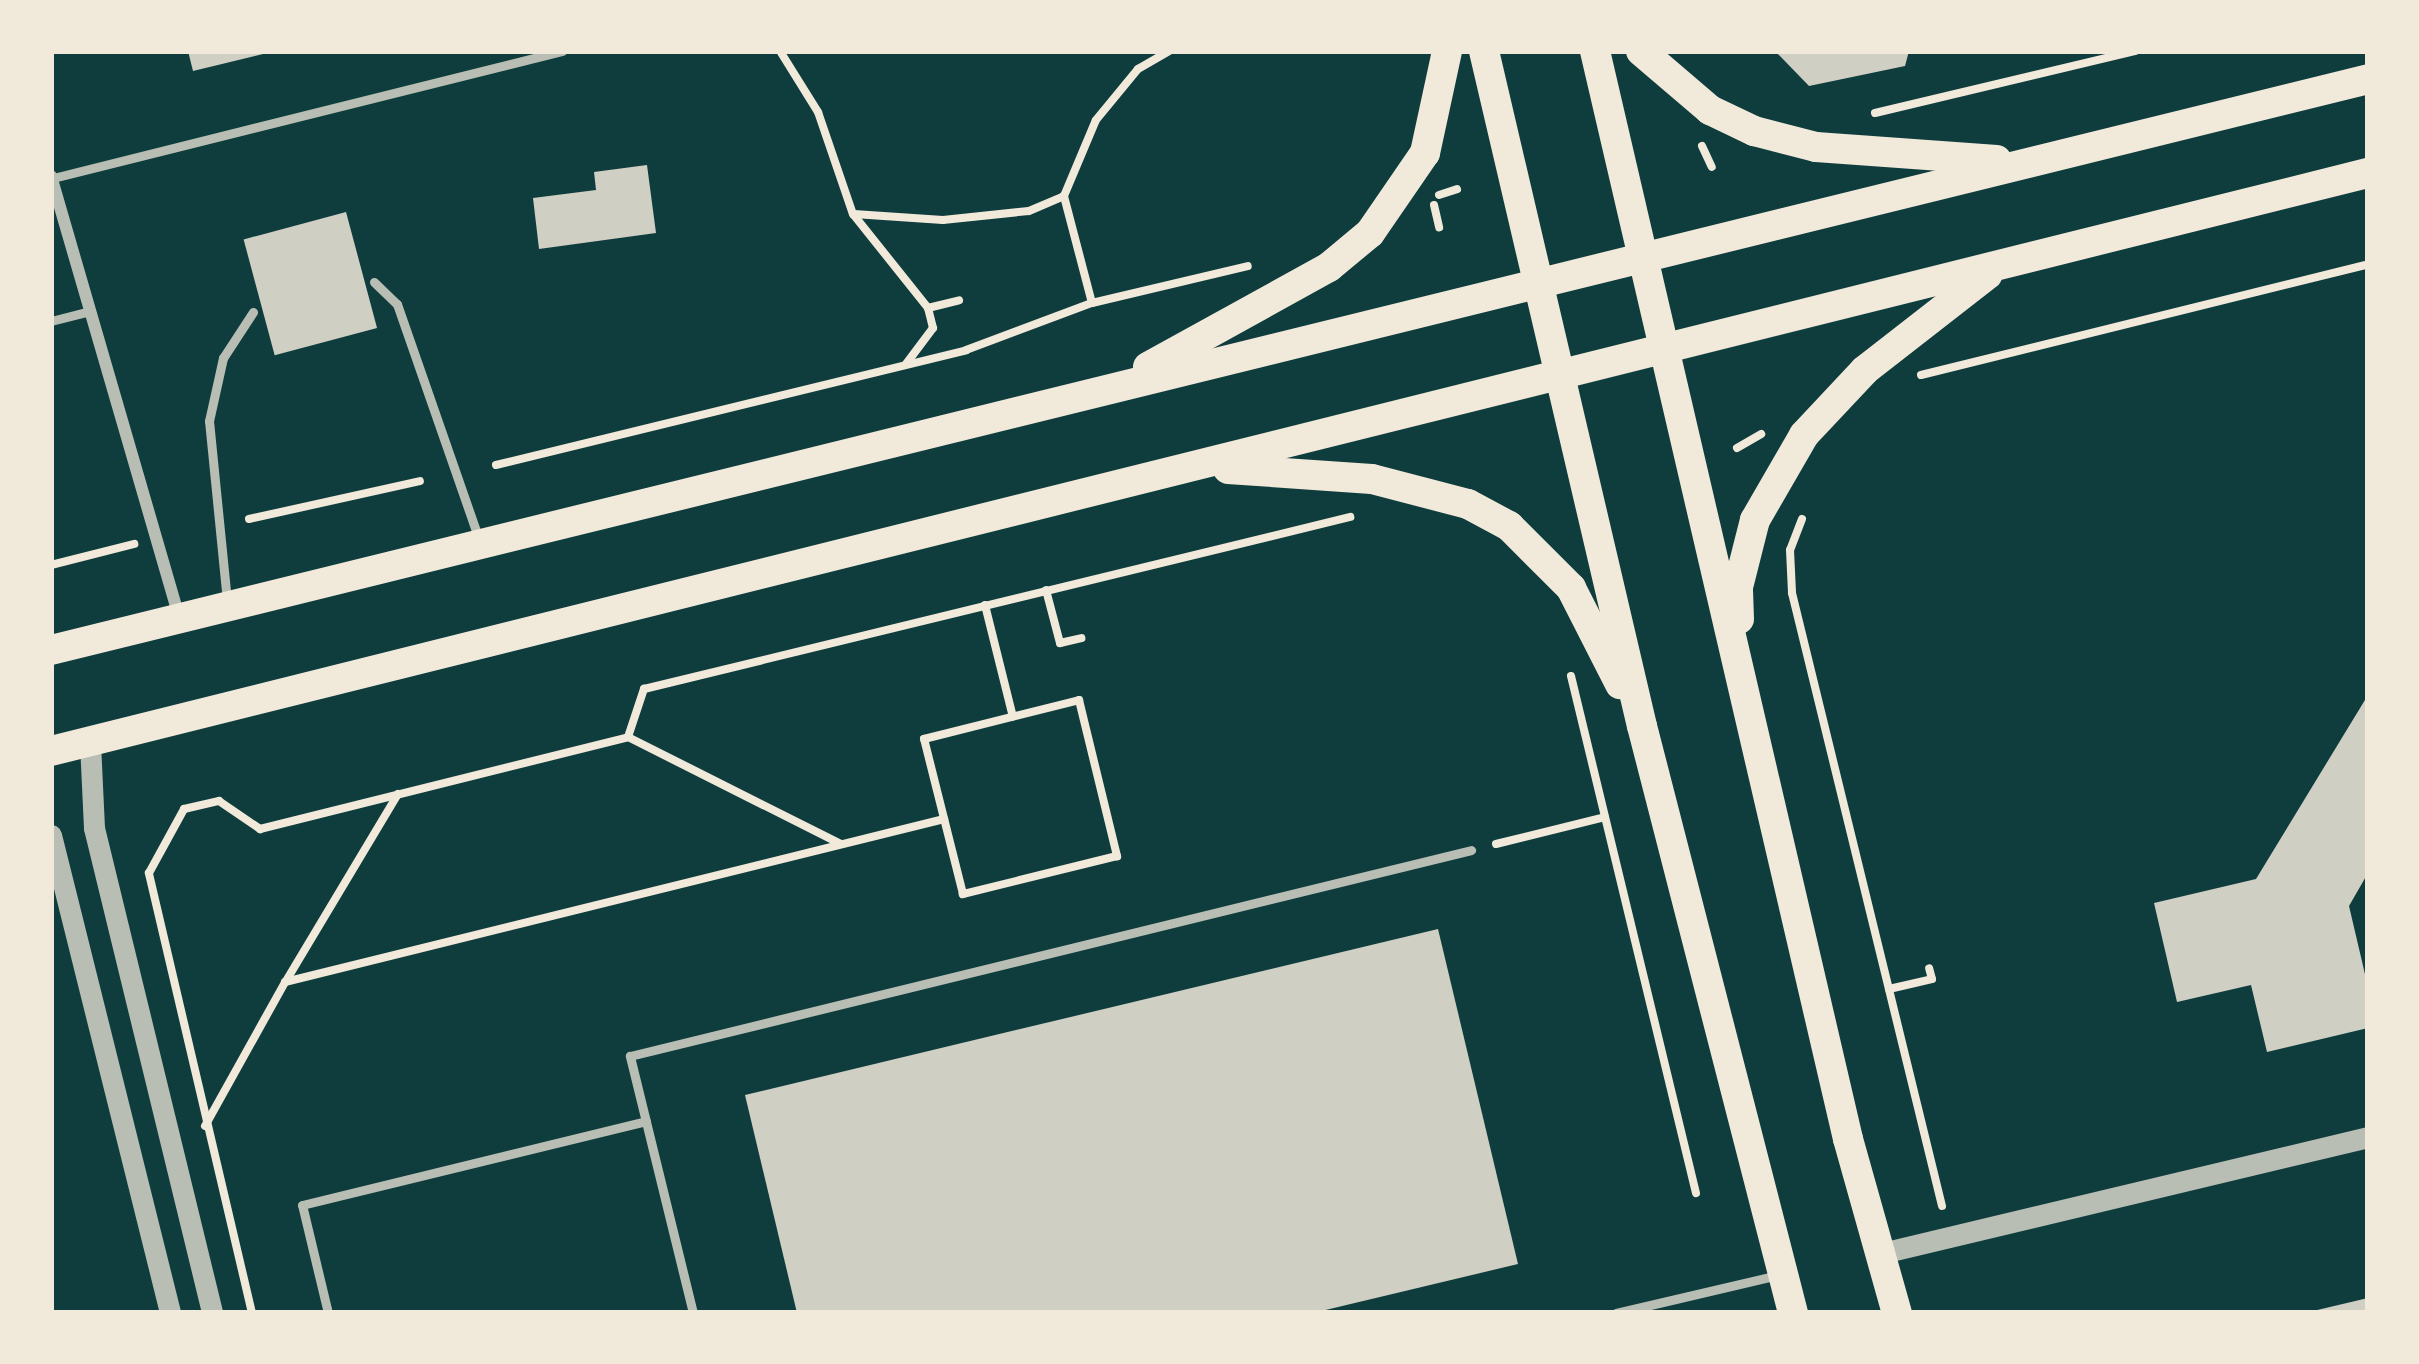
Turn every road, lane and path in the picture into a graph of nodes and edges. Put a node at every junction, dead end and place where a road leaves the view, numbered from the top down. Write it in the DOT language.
graph roads {
  1 [pos="562,51"];
  2 [pos="780,51"];
  3 [pos="1169,51"];
  4 [pos="1447,51"];
  5 [pos="1484,51"];
  6 [pos="1595,51"];
  7 [pos="1641,51"];
  8 [pos="2136,51"];
  9 [pos="2368,79"];
  10 [pos="1858,116"];
  11 [pos="2027,162"];
  12 [pos="2368,173"];
  13 [pos="52,177"];
  14 [pos="1064,196"];
  15 [pos="1432,197"];
  16 [pos="853,214"];
  17 [pos="1439,227"];
  18 [pos="1644,258"];
  19 [pos="1264,263"];
  20 [pos="2368,264"];
  21 [pos="1998,266"];
  22 [pos="374,282"];
  23 [pos="1538,285"];
  24 [pos="959,300"];
  25 [pos="1092,303"];
  26 [pos="928,308"];
  27 [pos="90,311"];
  28 [pos="253,312"];
  29 [pos="51,321"];
  30 [pos="1666,350"];
  31 [pos="905,365"];
  32 [pos="1559,374"];
  33 [pos="1903,384"];
  34 [pos="1100,391"];
  35 [pos="1769,429"];
  36 [pos="1737,448"];
  37 [pos="496,465"];
  38 [pos="1198,467"];
  39 [pos="420,482"];
  40 [pos="1808,507"];
  41 [pos="1354,516"];
  42 [pos="249,519"];
  43 [pos="135,544"];
  44 [pos="481,544"];
  45 [pos="51,565"];
  46 [pos="1046,590"];
  47 [pos="985,605"];
  48 [pos="228,606"];
  49 [pos="180,618"];
  50 [pos="1081,638"];
  51 [pos="51,650"];
  52 [pos="1563,654"];
  53 [pos="1743,697"];
  54 [pos="1013,717"];
  55 [pos="1642,726"];
  56 [pos="628,737"];
  57 [pos="90,743"];
  58 [pos="51,752"];
  59 [pos="398,794"];
  60 [pos="1605,817"];
  61 [pos="944,819"];
  62 [pos="51,835"];
  63 [pos="842,844"];
  64 [pos="1471,850"];
  65 [pos="1929,968"];
  66 [pos="285,982"];
  67 [pos="1888,989"];
  68 [pos="646,1121"];
  69 [pos="205,1126"];
  70 [pos="2368,1136"];
  71 [pos="1696,1193"];
  72 [pos="1942,1206"];
  73 [pos="1879,1253"];
  74 [pos="1783,1273"];
  75 [pos="170,1313"];
  76 [pos="212,1313"];
  77 [pos="252,1313"];
  78 [pos="328,1313"];
  79 [pos="693,1313"];
  80 [pos="1616,1313"];
  81 [pos="1793,1313"];
  82 [pos="1897,1313"];
  1 -- 13 [label="lane"];
  2 -- 16 [label="path"];
  3 -- 14 [label="path"];
  4 -- 34 [label="main road"];
  5 -- 23 [label="main road"];
  6 -- 18 [label="main road"];
  7 -- 11 [label="main road"];
  8 -- 10 [label="path"];
  9 -- 11 [label="main road"];
  11 -- 18 [label="main road"];
  12 -- 21 [label="main road"];
  13 -- 27 [label="street"];
  14 -- 16 [label="path"];
  14 -- 25 [label="path"];
  15 -- 17 [label="path"];
  16 -- 26 [label="path"];
  18 -- 23 [label="main road"];
  18 -- 30 [label="main road"];
  19 -- 25 [label="path"];
  20 -- 33 [label="path"];
  21 -- 30 [label="main road"];
  21 -- 53 [label="main road"];
  22 -- 44 [label="lane"];
  23 -- 32 [label="main road"];
  23 -- 34 [label="main road"];
  24 -- 26 [label="path"];
  25 -- 31 [label="path"];
  26 -- 31 [label="path"];
  27 -- 29 [label="lane"];
  27 -- 49 [label="street"];
  28 -- 48 [label="lane"];
  30 -- 32 [label="main road"];
  30 -- 53 [label="main road"];
  31 -- 37 [label="path"];
  32 -- 38 [label="main road"];
  32 -- 55 [label="main road"];
  34 -- 44 [label="main road"];
  35 -- 36 [label="path"];
  38 -- 55 [label="main road"];
  38 -- 57 [label="main road"];
  39 -- 42 [label="path"];
  40 -- 67 [label="path"];
  41 -- 46 [label="path"];
  43 -- 45 [label="path"];
  44 -- 48 [label="main road"];
  46 -- 47 [label="path"];
  46 -- 50 [label="path"];
  47 -- 54 [label="path"];
  47 -- 56 [label="path"];
  48 -- 49 [label="main road"];
  49 -- 51 [label="main road"];
  52 -- 60 [label="path"];
  53 -- 73 [label="main road"];
  54 -- 61 [label="path"];
  54 -- 61 [label="path"];
  55 -- 74 [label="main road"];
  56 -- 59 [label="path"];
  56 -- 63 [label="path"];
  57 -- 58 [label="main road"];
  57 -- 76 [label="street"];
  59 -- 66 [label="path"];
  59 -- 69 [label="path"];
  60 -- 64 [label="path"];
  60 -- 71 [label="path"];
  61 -- 63 [label="path"];
  62 -- 75 [label="street"];
  63 -- 66 [label="path"];
  64 -- 68 [label="lane"];
  65 -- 67 [label="path"];
  66 -- 69 [label="path"];
  67 -- 72 [label="path"];
  68 -- 78 [label="lane"];
  68 -- 79 [label="lane"];
  69 -- 77 [label="path"];
  70 -- 73 [label="street"];
  73 -- 82 [label="main road"];
  74 -- 80 [label="lane"];
  74 -- 81 [label="main road"];
}
